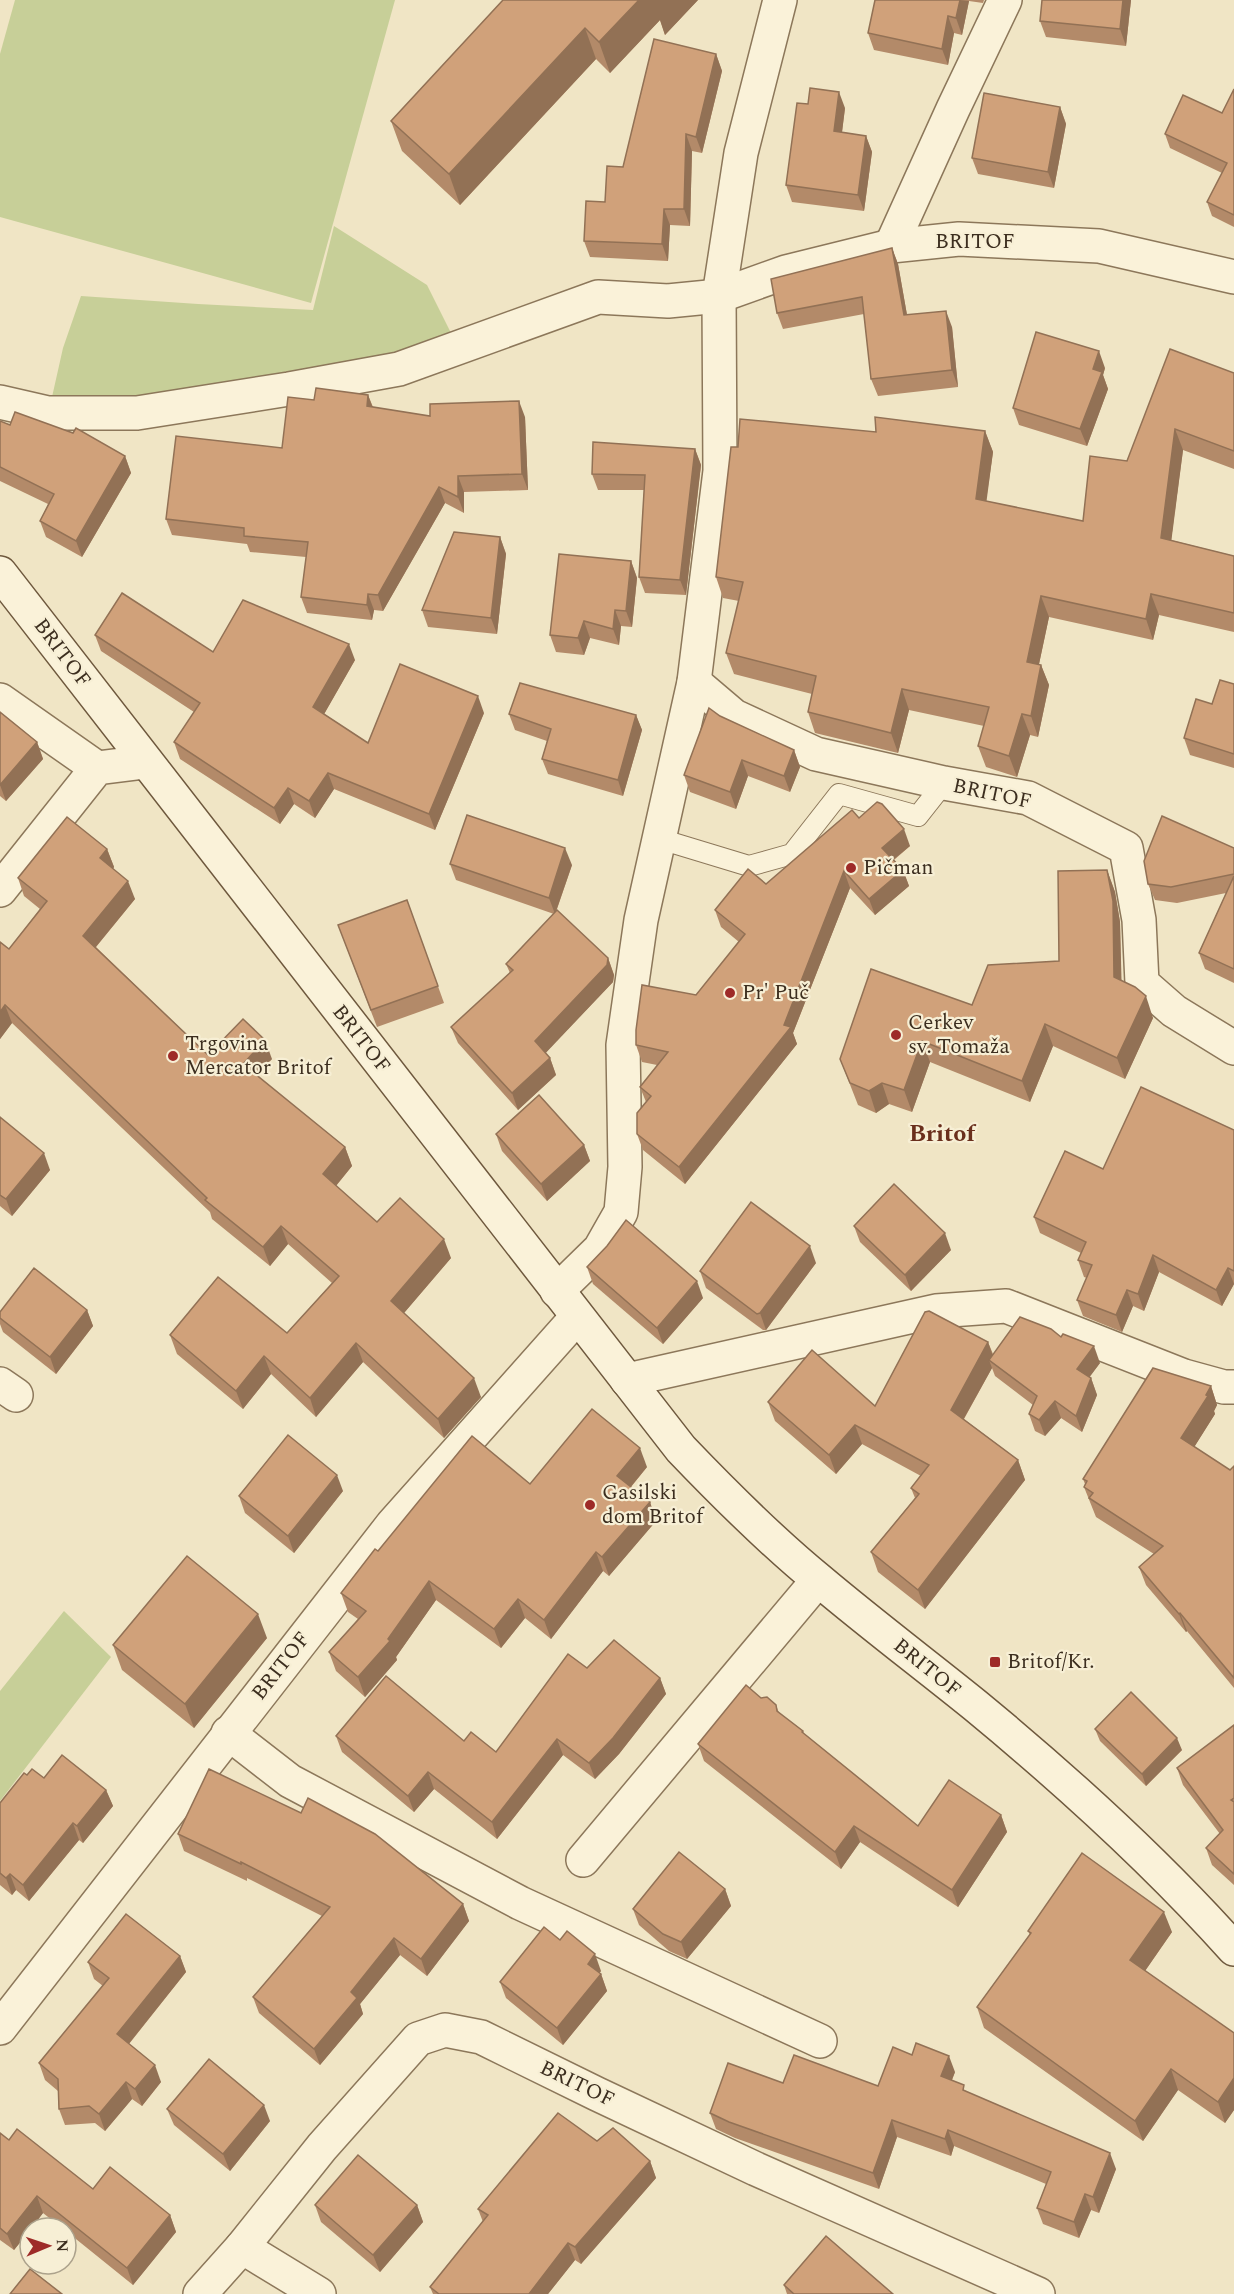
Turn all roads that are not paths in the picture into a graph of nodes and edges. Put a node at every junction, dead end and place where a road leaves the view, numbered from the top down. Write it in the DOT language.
graph roads {
  1 [pos="780,0"];
  2 [pos="1005,0"];
  3 [pos="891,246"];
  4 [pos="1234,277"];
  5 [pos="719,296"];
  6 [pos="0,402"];
  7 [pos="0,573"];
  8 [pos="694,682"];
  9 [pos="0,700"];
  10 [pos="145,762"];
  11 [pos="97,768"];
  12 [pos="944,783"];
  13 [pos="660,839"];
  14 [pos="0,890"];
  15 [pos="1234,1048"];
  16 [pos="557,1291"];
  17 [pos="577,1317"];
  18 [pos="627,1380"];
  19 [pos="1234,1387"];
  20 [pos="818,1580"];
  21 [pos="228,1733"];
  22 [pos="583,1860"];
  23 [pos="1234,1949"];
  24 [pos="0,2028"];
  25 [pos="820,2041"];
  26 [pos="242,2247"];
  27 [pos="200,2294"];
  28 [pos="319,2294"];
  29 [pos="1038,2294"];
  1 -- 5 [label="street"];
  2 -- 3 [label="street"];
  3 -- 4 [label="street, BRITOF"];
  3 -- 5 [label="street, BRITOF"];
  5 -- 6 [label="street, BRITOF"];
  5 -- 8 [label="street"];
  7 -- 10 [label="street, BRITOF"];
  8 -- 12 [label="street, BRITOF"];
  8 -- 13 [label="street"];
  9 -- 11 [label="street"];
  10 -- 11 [label="street"];
  10 -- 16 [label="street, BRITOF"];
  11 -- 14 [label="street"];
  12 -- 13 [label="lane"];
  12 -- 15 [label="street, BRITOF"];
  13 -- 16 [label="street"];
  16 -- 17 [label="street, BRITOF"];
  17 -- 18 [label="street, BRITOF"];
  17 -- 21 [label="street, BRITOF"];
  18 -- 19 [label="street"];
  18 -- 20 [label="street, BRITOF"];
  20 -- 22 [label="street"];
  20 -- 23 [label="street, BRITOF"];
  21 -- 24 [label="street, BRITOF"];
  21 -- 25 [label="street"];
  26 -- 27 [label="street, BRITOF"];
  26 -- 28 [label="street"];
  26 -- 29 [label="street, BRITOF"];
}
